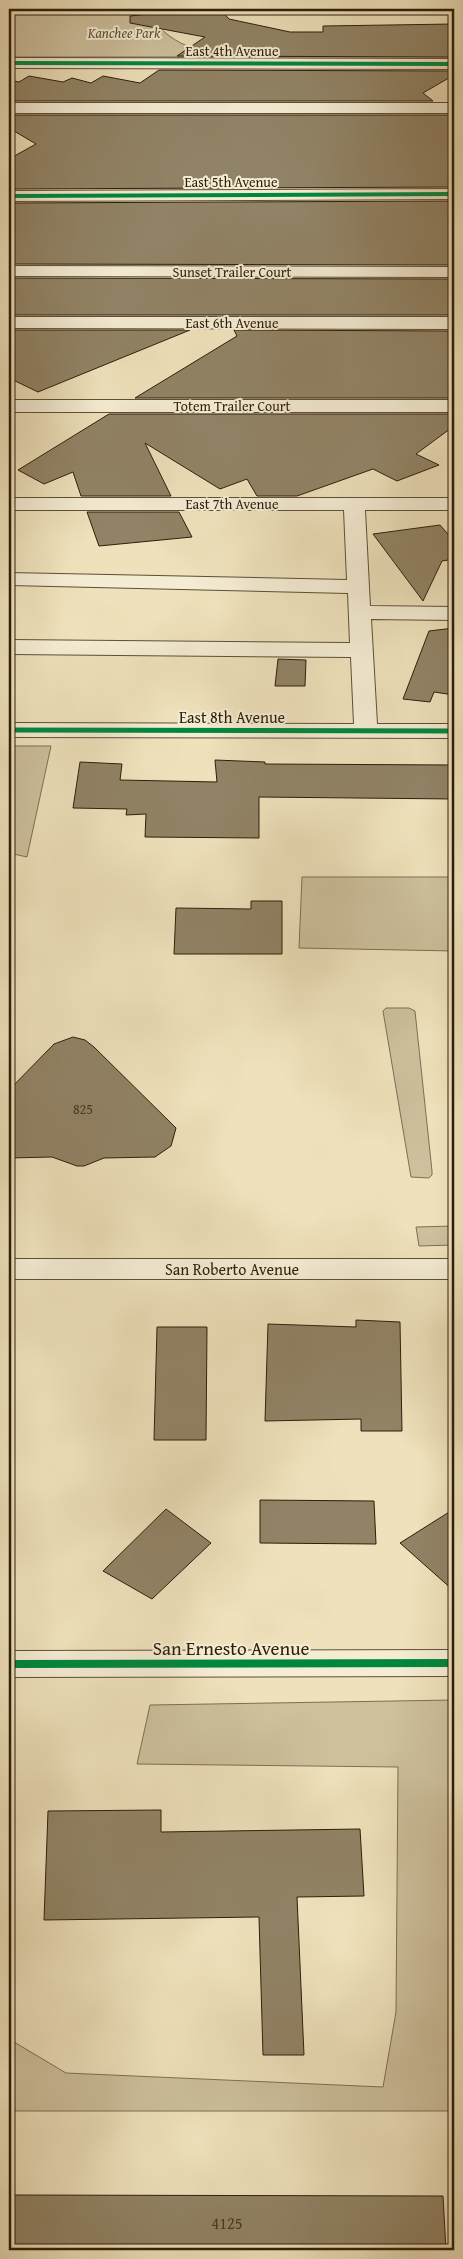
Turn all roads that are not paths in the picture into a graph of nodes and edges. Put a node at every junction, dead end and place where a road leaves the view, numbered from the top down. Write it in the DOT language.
graph roads {
  1 [pos="286,9"];
  2 [pos="454,10"];
  3 [pos="9,63"];
  4 [pos="454,64"];
  5 [pos="9,108"];
  6 [pos="454,108"];
  7 [pos="454,194"];
  8 [pos="9,196"];
  9 [pos="9,271"];
  10 [pos="454,272"];
  11 [pos="9,323"];
  12 [pos="454,323"];
  13 [pos="9,406"];
  14 [pos="454,406"];
  15 [pos="9,504"];
  16 [pos="354,504"];
  17 [pos="454,504"];
  18 [pos="9,579"];
  19 [pos="358,587"];
  20 [pos="360,612"];
  21 [pos="454,613"];
  22 [pos="9,647"];
  23 [pos="362,650"];
  24 [pos="9,730"];
  25 [pos="366,731"];
  26 [pos="454,731"];
  27 [pos="9,1268"];
  28 [pos="454,1268"];
  29 [pos="454,1663"];
  30 [pos="9,1664"];
  1 -- 2 [label="street"];
  3 -- 4 [label="street, East 4th Avenue"];
  5 -- 6 [label="street"];
  7 -- 8 [label="street, East 5th Avenue"];
  9 -- 10 [label="street, Sunset Trailer Court"];
  11 -- 12 [label="street, East 6th Avenue"];
  13 -- 14 [label="street, Totem Trailer Court"];
  15 -- 16 [label="street, East 7th Avenue"];
  16 -- 17 [label="street, East 7th Avenue"];
  16 -- 19 [label="street"];
  18 -- 19 [label="street"];
  19 -- 20 [label="street"];
  20 -- 21 [label="street"];
  20 -- 23 [label="street"];
  22 -- 23 [label="street"];
  23 -- 25 [label="street"];
  24 -- 25 [label="street, East 8th Avenue"];
  25 -- 26 [label="street, East 8th Avenue"];
  27 -- 28 [label="street, San Roberto Avenue"];
  29 -- 30 [label="street, San Ernesto Avenue"];
}
